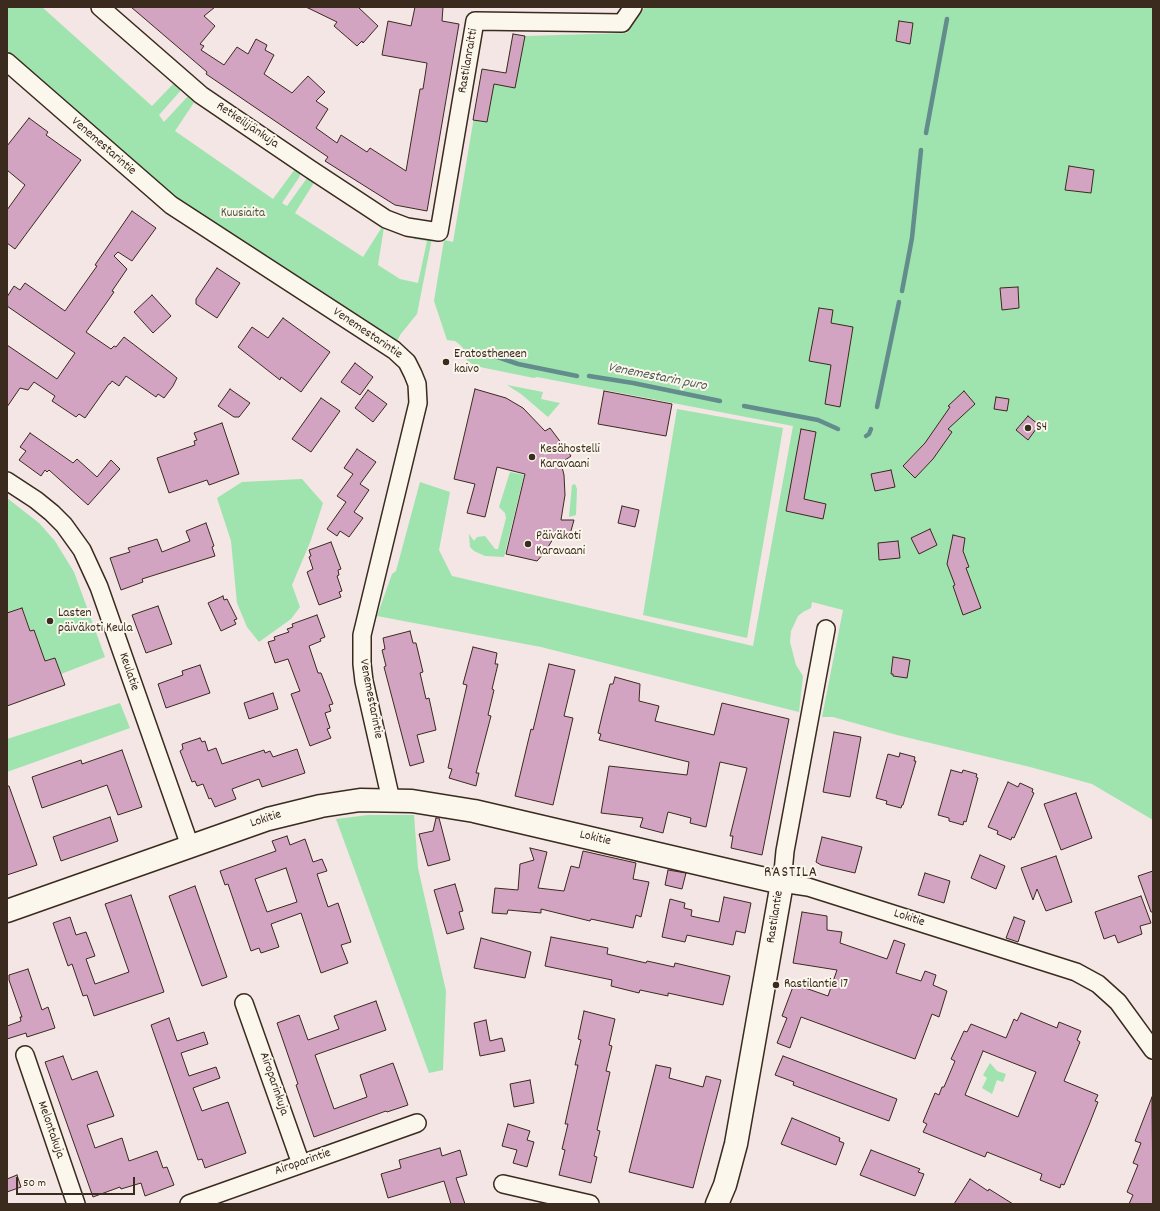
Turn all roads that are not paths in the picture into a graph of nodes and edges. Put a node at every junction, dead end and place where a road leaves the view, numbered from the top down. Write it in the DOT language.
graph roads {
  1 [pos="100,7"];
  2 [pos="633,7"];
  3 [pos="7,62"];
  4 [pos="407,227"];
  5 [pos="7,481"];
  6 [pos="826,629"];
  7 [pos="391,800"];
  8 [pos="190,846"];
  9 [pos="782,882"];
  10 [pos="7,911"];
  11 [pos="244,1003"];
  12 [pos="1153,1050"];
  13 [pos="25,1055"];
  14 [pos="417,1123"];
  15 [pos="301,1164"];
  16 [pos="503,1184"];
  17 [pos="76,1204"];
  18 [pos="189,1204"];
  19 [pos="590,1204"];
  20 [pos="717,1204"];
  1 -- 4 [label="street, Retkeilijänkuja"];
  2 -- 4 [label="street, Rastilanraitti"];
  3 -- 7 [label="street, Venemestarintie"];
  5 -- 8 [label="street, Keulatie"];
  6 -- 9 [label="street, Rastilantie"];
  7 -- 8 [label="street, Lokitie"];
  7 -- 9 [label="street, Lokitie"];
  8 -- 10 [label="street, Lokitie"];
  9 -- 12 [label="street, Lokitie"];
  9 -- 20 [label="street, Rastilantie"];
  11 -- 15 [label="street, Airoparinkuja"];
  13 -- 17 [label="street, Melontakuja"];
  14 -- 15 [label="street, Airoparintie"];
  15 -- 18 [label="street, Airoparintie"];
  16 -- 19 [label="street"];
}
